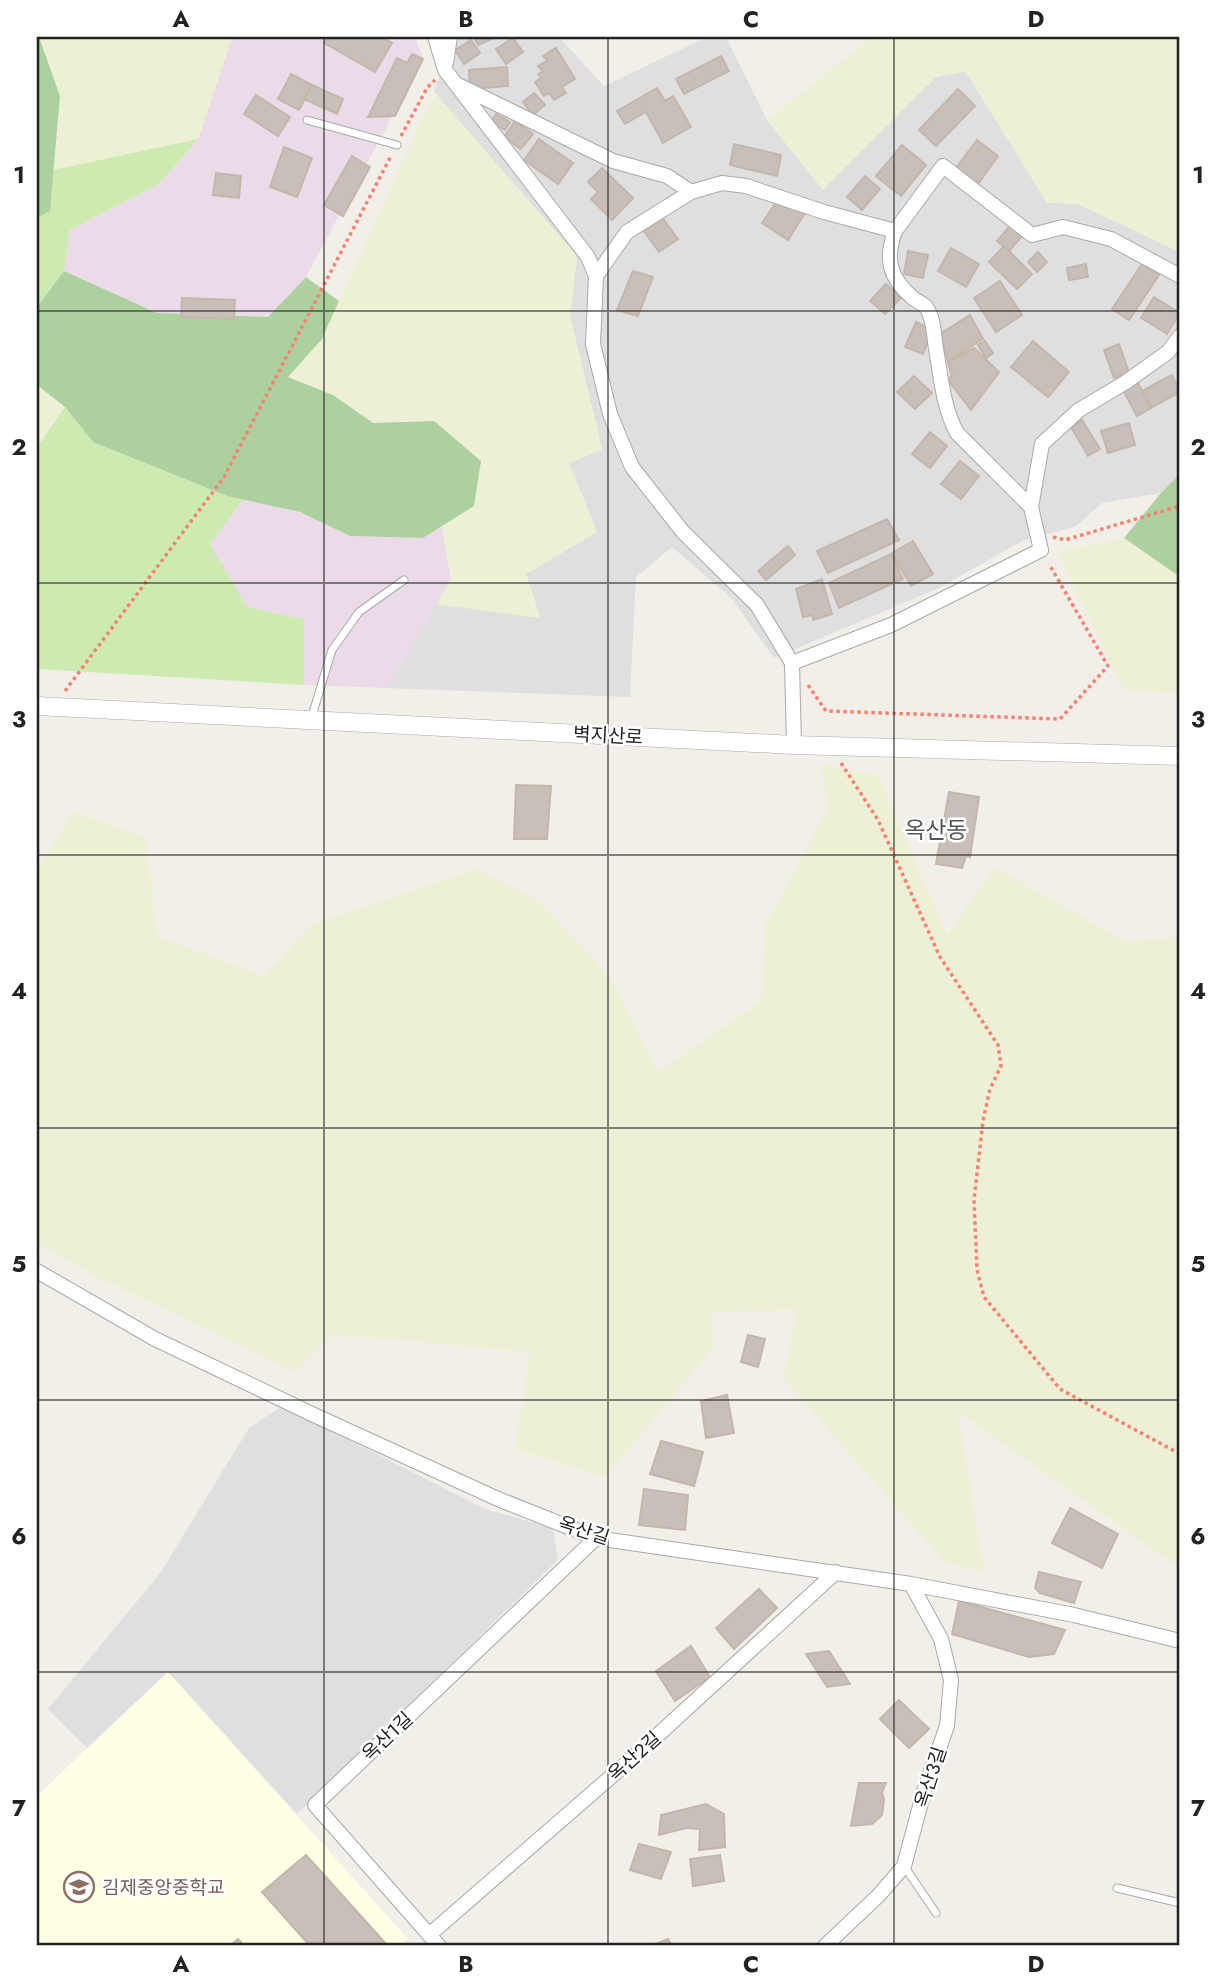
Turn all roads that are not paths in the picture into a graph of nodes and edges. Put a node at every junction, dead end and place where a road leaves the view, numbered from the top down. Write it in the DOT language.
graph roads {
  1 [pos="435,37"];
  2 [pos="450,37"];
  3 [pos="445,71"];
  4 [pos="455,84"];
  5 [pos="307,120"];
  6 [pos="397,145"];
  7 [pos="691,192"];
  8 [pos="895,231"];
  9 [pos="596,276"];
  10 [pos="1180,276"];
  11 [pos="1180,336"];
  12 [pos="1031,507"];
  13 [pos="404,580"];
  14 [pos="792,663"];
  15 [pos="45,706"];
  16 [pos="311,720"];
  17 [pos="794,745"];
  18 [pos="1180,756"];
  19 [pos="37,1271"];
  20 [pos="596,1538"];
  21 [pos="836,1572"];
  22 [pos="911,1584"];
  23 [pos="1180,1640"];
  24 [pos="904,1866"];
  25 [pos="1117,1888"];
  26 [pos="1180,1903"];
  27 [pos="936,1913"];
  28 [pos="429,1935"];
  29 [pos="439,1946"];
  30 [pos="825,1946"];
  1 -- 3 [label="street"];
  2 -- 3 [label="street"];
  3 -- 4 [label="street"];
  4 -- 7 [label="street"];
  4 -- 9 [label="street"];
  5 -- 6 [label="lane"];
  7 -- 8 [label="street"];
  7 -- 9 [label="street"];
  8 -- 10 [label="street"];
  8 -- 12 [label="street"];
  9 -- 14 [label="street"];
  11 -- 12 [label="street"];
  12 -- 14 [label="street"];
  13 -- 16 [label="lane"];
  14 -- 17 [label="street"];
  15 -- 16 [label="street, 벽지산로"];
  16 -- 17 [label="street, 벽지산로"];
  17 -- 18 [label="street, 벽지산로"];
  19 -- 20 [label="street, 옥산길"];
  20 -- 21 [label="street, 옥산길"];
  20 -- 28 [label="street, 옥산1길"];
  21 -- 22 [label="street, 옥산길"];
  21 -- 28 [label="street, 옥산2길"];
  22 -- 23 [label="street, 옥산길"];
  22 -- 24 [label="street, 옥산3길"];
  24 -- 27 [label="lane"];
  24 -- 30 [label="street, 옥산3길"];
  25 -- 26 [label="lane"];
  28 -- 29 [label="street, 옥산1길"];
}
